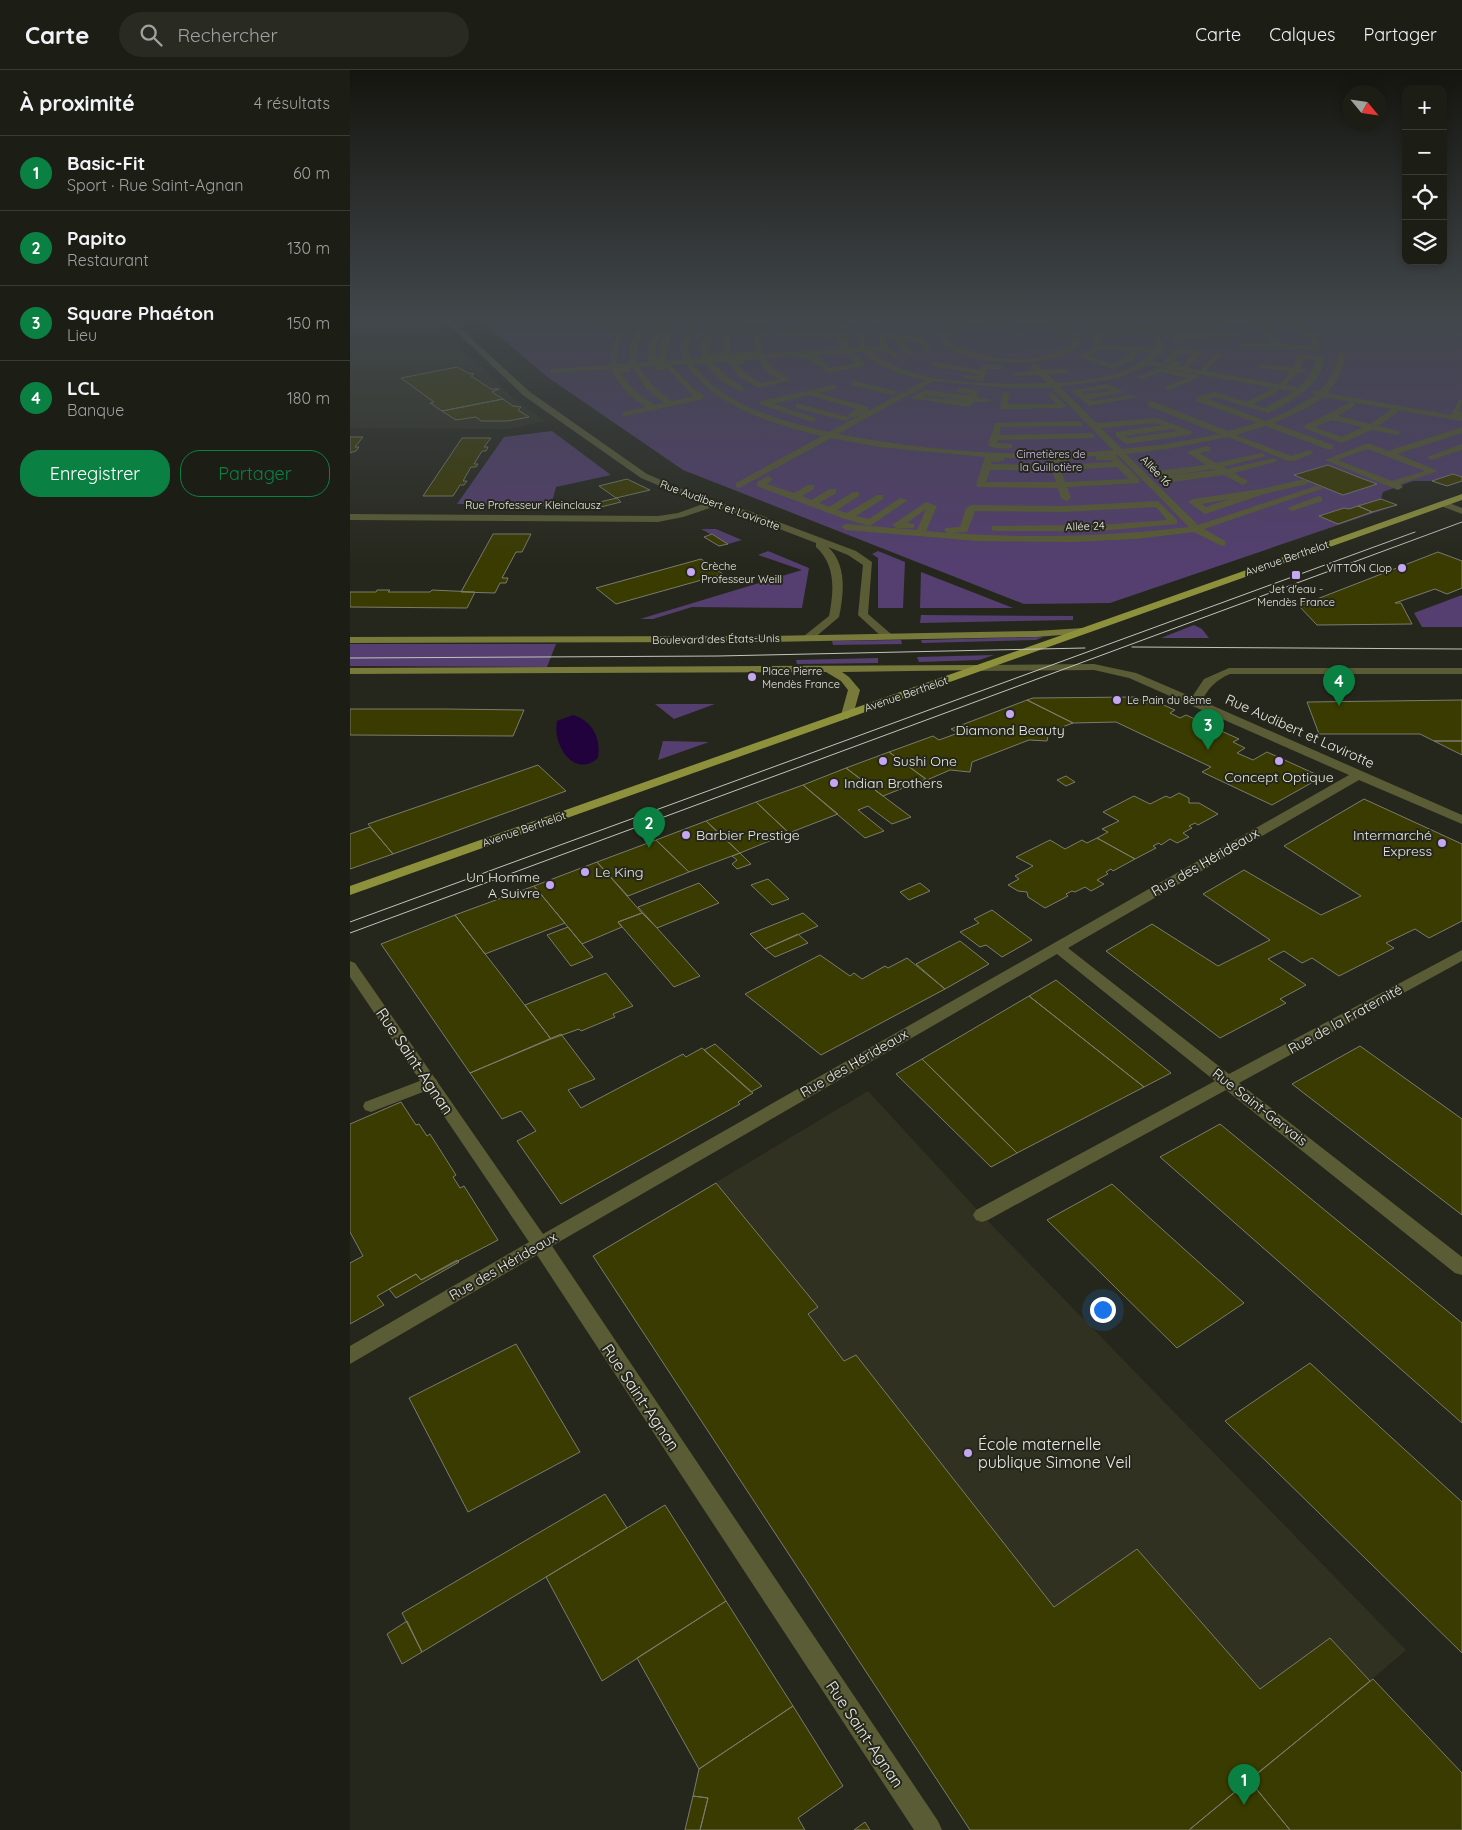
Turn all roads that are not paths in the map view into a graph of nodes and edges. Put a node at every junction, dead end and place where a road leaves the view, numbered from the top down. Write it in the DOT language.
graph roads {
  1 [pos="536,400"];
  2 [pos="642,400"];
  3 [pos="665,400"];
  4 [pos="689,400"];
  5 [pos="732,400"];
  6 [pos="778,400"];
  7 [pos="786,400"];
  8 [pos="816,400"];
  9 [pos="835,400"];
  10 [pos="900,400"];
  11 [pos="931,400"];
  12 [pos="971,400"];
  13 [pos="1004,400"];
  14 [pos="1056,400"];
  15 [pos="1069,400"];
  16 [pos="1086,400"];
  17 [pos="1114,400"];
  18 [pos="1203,400"];
  19 [pos="1240,400"];
  20 [pos="1255,400"];
  21 [pos="1283,400"];
  22 [pos="1312,400"];
  23 [pos="1356,400"];
  24 [pos="1337,402"];
  25 [pos="1462,402"];
  26 [pos="670,404"];
  27 [pos="764,404"];
  28 [pos="1151,404"];
  29 [pos="1351,404"];
  30 [pos="1246,405"];
  31 [pos="652,408"];
  32 [pos="745,408"];
  33 [pos="1368,411"];
  34 [pos="1394,411"];
  35 [pos="857,413"];
  36 [pos="626,414"];
  37 [pos="1319,414"];
  38 [pos="1462,414"];
  39 [pos="1331,416"];
  40 [pos="846,419"];
  41 [pos="1462,419"];
  42 [pos="1157,420"];
  43 [pos="1110,421"];
  44 [pos="1350,421"];
  45 [pos="823,423"];
  46 [pos="1296,424"];
  47 [pos="832,425"];
  48 [pos="1269,425"];
  49 [pos="1440,425"];
  50 [pos="1081,426"];
  51 [pos="1095,426"];
  52 [pos="1173,426"];
  53 [pos="1371,426"];
  54 [pos="1306,427"];
  55 [pos="1459,429"];
  56 [pos="1429,432"];
  57 [pos="996,433"];
  58 [pos="1396,433"];
  59 [pos="1324,434"];
  60 [pos="830,436"];
  61 [pos="1443,436"];
  62 [pos="1230,439"];
  63 [pos="1416,444"];
  64 [pos="1330,447"];
  65 [pos="1462,447"];
  66 [pos="1247,450"];
  67 [pos="1120,451"];
  68 [pos="1191,452"];
  69 [pos="1310,453"];
  70 [pos="1387,454"];
  71 [pos="1262,456"];
  72 [pos="1142,457"];
  73 [pos="1431,458"];
  74 [pos="1203,459"];
  75 [pos="1274,461"];
  76 [pos="1057,465"];
  77 [pos="1150,465"];
  78 [pos="1216,466"];
  79 [pos="1225,472"];
  80 [pos="768,479"];
  81 [pos="1243,482"];
  82 [pos="1304,482"];
  83 [pos="788,483"];
  84 [pos="739,485"];
  85 [pos="811,487"];
  86 [pos="1319,488"];
  87 [pos="777,489"];
  88 [pos="833,491"];
  89 [pos="1261,492"];
  90 [pos="1303,493"];
  91 [pos="856,494"];
  92 [pos="794,497"];
  93 [pos="880,497"];
  94 [pos="1462,497"];
  95 [pos="1066,498"];
  96 [pos="903,500"];
  97 [pos="812,503"];
  98 [pos="714,504"];
  99 [pos="1444,504"];
  100 [pos="830,510"];
  101 [pos="1462,511"];
  102 [pos="350,516"];
  103 [pos="848,517"];
  104 [pos="1067,518"];
  105 [pos="870,523"];
  106 [pos="897,525"];
  107 [pos="966,527"];
  108 [pos="846,528"];
  109 [pos="942,529"];
  110 [pos="1196,529"];
  111 [pos="922,530"];
  112 [pos="1207,536"];
  113 [pos="810,538"];
  114 [pos="1072,539"];
  115 [pos="1222,543"];
  116 [pos="1083,630"];
  117 [pos="887,636"];
  118 [pos="808,638"];
  119 [pos="350,640"];
  120 [pos="976,668"];
  121 [pos="830,670"];
  122 [pos="1462,671"];
  123 [pos="350,672"];
  124 [pos="1196,701"];
  125 [pos="847,715"];
  126 [pos="1360,774"];
  127 [pos="1462,820"];
  128 [pos="350,891"];
  129 [pos="1057,947"];
  130 [pos="1462,955"];
  131 [pos="350,966"];
  132 [pos="1229,1083"];
  133 [pos="430,1084"];
  134 [pos="371,1106"];
  135 [pos="982,1215"];
  136 [pos="540,1244"];
  137 [pos="1462,1268"];
  138 [pos="350,1356"];
  139 [pos="929,1830"];
  1 -- 98 [label="street, Rue Audibert et Lavirotte"];
  2 -- 31 [label="street"];
  3 -- 26 [label="street"];
  4 -- 26 [label="street"];
  5 -- 32 [label="street"];
  6 -- 27 [label="street"];
  7 -- 40 [label="street"];
  8 -- 35 [label="street"];
  9 -- 35 [label="street"];
  10 -- 60 [label="street"];
  11 -- 12 [label="street"];
  13 -- 14 [label="street"];
  15 -- 51 [label="street, Allée 16"];
  16 -- 17 [label="street"];
  18 -- 48 [label="street"];
  19 -- 30 [label="street"];
  20 -- 30 [label="street"];
  21 -- 30 [label="street"];
  22 -- 48 [label="street"];
  23 -- 41 [label="street"];
  24 -- 37 [label="street"];
  25 -- 38 [label="street"];
  26 -- 31 [label="street"];
  27 -- 32 [label="street"];
  27 -- 45 [label="street"];
  28 -- 62 [label="street"];
  29 -- 39 [label="street"];
  31 -- 36 [label="street"];
  32 -- 60 [label="street"];
  33 -- 44 [label="street"];
  34 -- 53 [label="street"];
  35 -- 40 [label="street"];
  37 -- 39 [label="street"];
  37 -- 46 [label="street"];
  39 -- 44 [label="street"];
  39 -- 54 [label="street"];
  40 -- 47 [label="street"];
  42 -- 43 [label="street"];
  42 -- 51 [label="street"];
  42 -- 52 [label="street"];
  44 -- 53 [label="street"];
  44 -- 59 [label="street"];
  46 -- 48 [label="street"];
  46 -- 54 [label="street"];
  48 -- 62 [label="street"];
  48 -- 64 [label="street"];
  49 -- 55 [label="street"];
  50 -- 57 [label="street"];
  51 -- 67 [label="street, Allée 16"];
  52 -- 52 [label="street"];
  53 -- 58 [label="street"];
  53 -- 59 [label="street"];
  54 -- 59 [label="street"];
  55 -- 56 [label="street"];
  55 -- 61 [label="street"];
  56 -- 61 [label="street"];
  56 -- 63 [label="street"];
  57 -- 76 [label="street"];
  57 -- 76 [label="street"];
  60 -- 76 [label="street"];
  60 -- 84 [label="street"];
  61 -- 63 [label="street"];
  62 -- 67 [label="street"];
  62 -- 68 [label="street"];
  62 -- 69 [label="street"];
  63 -- 70 [label="street"];
  65 -- 73 [label="street"];
  66 -- 74 [label="street"];
  67 -- 76 [label="street"];
  67 -- 110 [label="street, Allée 16"];
  68 -- 72 [label="street"];
  68 -- 74 [label="street"];
  70 -- 70 [label="street"];
  71 -- 78 [label="street"];
  74 -- 77 [label="street"];
  74 -- 78 [label="street"];
  75 -- 79 [label="street"];
  76 -- 76 [label="street"];
  76 -- 76 [label="street"];
  76 -- 95 [label="street"];
  78 -- 79 [label="street"];
  78 -- 79 [label="street"];
  79 -- 81 [label="street"];
  80 -- 87 [label="street"];
  82 -- 89 [label="street"];
  83 -- 87 [label="street"];
  85 -- 92 [label="street"];
  86 -- 90 [label="street, Allée 24"];
  87 -- 92 [label="street"];
  88 -- 97 [label="street"];
  89 -- 89 [label="street"];
  90 -- 110 [label="street, Allée 24"];
  90 -- 112 [label="street"];
  91 -- 100 [label="street"];
  92 -- 97 [label="street"];
  93 -- 103 [label="street"];
  94 -- 99 [label="main road, Avenue Berthelot"];
  96 -- 105 [label="street"];
  97 -- 100 [label="street"];
  98 -- 102 [label="street, Rue Professeur Kleinclausz"];
  98 -- 113 [label="street, Rue Audibert et Lavirotte"];
  99 -- 101 [label="street"];
  99 -- 116 [label="main road, Avenue Berthelot"];
  100 -- 103 [label="street"];
  103 -- 105 [label="street"];
  104 -- 104 [label="street"];
  104 -- 107 [label="street"];
  104 -- 107 [label="street"];
  104 -- 114 [label="street"];
  105 -- 106 [label="street"];
  106 -- 111 [label="street"];
  106 -- 111 [label="street"];
  107 -- 109 [label="street"];
  108 -- 111 [label="street, Allée 24"];
  110 -- 112 [label="street, Allée 16"];
  110 -- 114 [label="street, Allée 24"];
  111 -- 114 [label="street, Allée 24"];
  112 -- 115 [label="street, Allée 16"];
  113 -- 117 [label="street, Rue Audibert et Lavirotte"];
  113 -- 118 [label="street, Rue Audibert et Lavirotte"];
  116 -- 117 [label="main road, Boulevard des États-Unis"];
  116 -- 120 [label="main road, Avenue Berthelot"];
  117 -- 118 [label="main road, Boulevard des États-Unis"];
  118 -- 119 [label="main road, Boulevard des États-Unis"];
  120 -- 121 [label="main road"];
  120 -- 124 [label="street, Rue Audibert et Lavirotte"];
  120 -- 125 [label="main road, Avenue Berthelot"];
  121 -- 123 [label="main road"];
  121 -- 125 [label="main road"];
  122 -- 124 [label="street"];
  124 -- 126 [label="street, Rue Audibert et Lavirotte"];
  125 -- 128 [label="main road, Avenue Berthelot"];
  126 -- 127 [label="street, Rue Audibert et Lavirotte"];
  126 -- 129 [label="street, Rue des Hérideaux"];
  129 -- 132 [label="street, Rue Saint-Gervais"];
  129 -- 136 [label="street, Rue des Hérideaux"];
  130 -- 132 [label="street, Rue de la Fraternité"];
  131 -- 133 [label="street, Rue Saint-Agnan"];
  132 -- 135 [label="street, Rue de la Fraternité"];
  132 -- 137 [label="street, Rue Saint-Gervais"];
  133 -- 134 [label="street"];
  133 -- 136 [label="street, Rue Saint-Agnan"];
  136 -- 138 [label="street, Rue des Hérideaux"];
  136 -- 139 [label="street, Rue Saint-Agnan"];
}
